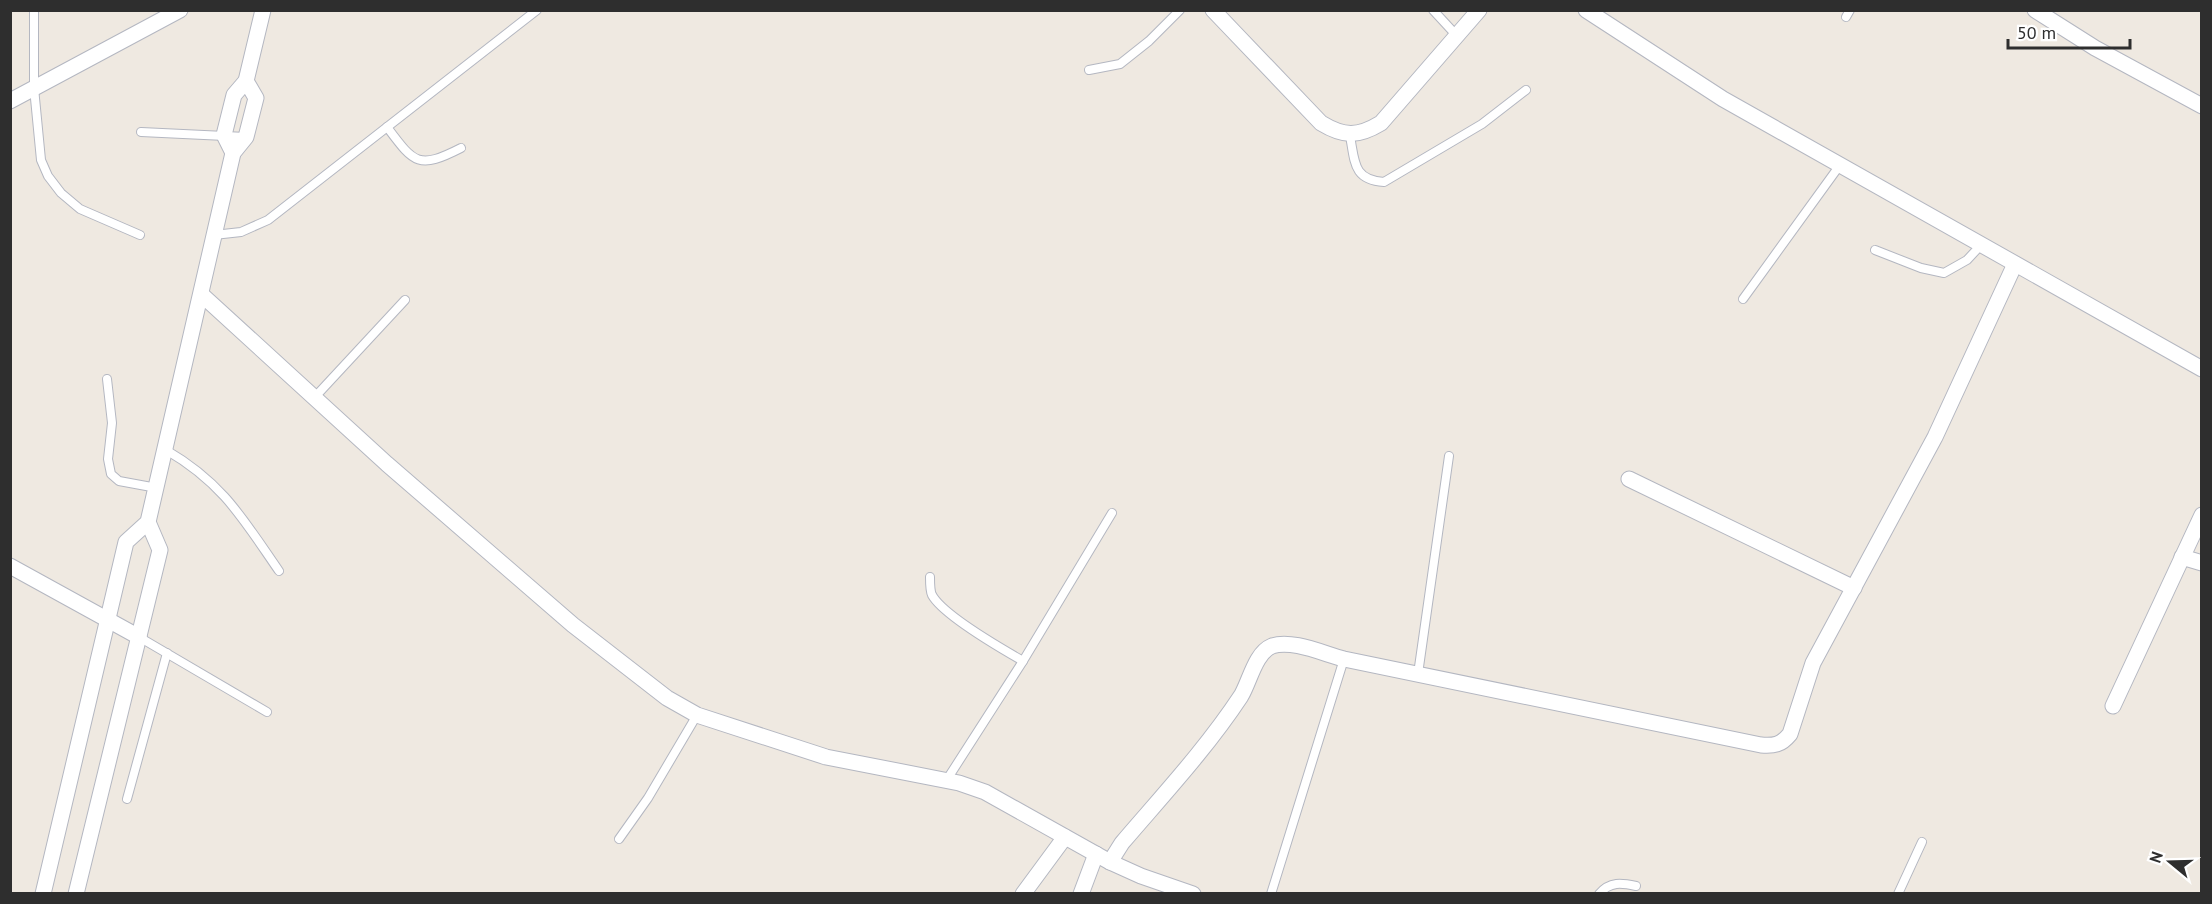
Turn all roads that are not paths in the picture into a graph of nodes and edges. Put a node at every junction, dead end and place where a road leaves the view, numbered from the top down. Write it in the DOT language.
graph roads {
  1 [pos="34,10"];
  2 [pos="180,10"];
  3 [pos="263,10"];
  4 [pos="537,10"];
  5 [pos="1180,10"];
  6 [pos="1213,10"];
  7 [pos="1433,10"];
  8 [pos="1479,10"];
  9 [pos="1586,10"];
  10 [pos="2035,10"];
  11 [pos="1456,36"];
  12 [pos="1089,70"];
  13 [pos="246,81"];
  14 [pos="34,88"];
  15 [pos="1526,90"];
  16 [pos="10,101"];
  17 [pos="2202,106"];
  18 [pos="387,127"];
  19 [pos="141,132"];
  20 [pos="224,135"];
  21 [pos="1350,136"];
  22 [pos="246,137"];
  23 [pos="461,148"];
  24 [pos="233,153"];
  25 [pos="1840,165"];
  26 [pos="140,235"];
  27 [pos="214,235"];
  28 [pos="1981,245"];
  29 [pos="1875,250"];
  30 [pos="2015,264"];
  31 [pos="202,295"];
  32 [pos="1743,299"];
  33 [pos="405,300"];
  34 [pos="2202,369"];
  35 [pos="107,379"];
  36 [pos="314,398"];
  37 [pos="166,450"];
  38 [pos="1449,456"];
  39 [pos="1629,479"];
  40 [pos="157,488"];
  41 [pos="1112,513"];
  42 [pos="2202,515"];
  43 [pos="148,522"];
  44 [pos="2182,557"];
  45 [pos="2202,563"];
  46 [pos="10,566"];
  47 [pos="279,571"];
  48 [pos="930,577"];
  49 [pos="1854,588"];
  50 [pos="107,618"];
  51 [pos="139,637"];
  52 [pos="167,653"];
  53 [pos="1344,659"];
  54 [pos="1023,661"];
  55 [pos="1418,674"];
  56 [pos="2113,706"];
  57 [pos="267,712"];
  58 [pos="697,715"];
  59 [pos="946,781"];
  60 [pos="127,799"];
  61 [pos="1065,837"];
  62 [pos="619,839"];
  63 [pos="1922,842"];
  64 [pos="1096,854"];
  65 [pos="1110,862"];
  66 [pos="1636,886"];
  67 [pos="43,894"];
  68 [pos="76,894"];
  69 [pos="1023,894"];
  70 [pos="1081,894"];
  71 [pos="1193,894"];
  72 [pos="1271,894"];
  73 [pos="1599,894"];
  74 [pos="1898,894"];
  1 -- 14 [label="lane"];
  2 -- 14 [label="street"];
  3 -- 13 [label="street"];
  4 -- 18 [label="lane"];
  5 -- 12 [label="lane"];
  6 -- 21 [label="street"];
  7 -- 11 [label="lane"];
  8 -- 11 [label="street"];
  9 -- 25 [label="street"];
  10 -- 17 [label="street"];
  11 -- 21 [label="street"];
  13 -- 20 [label="street"];
  13 -- 22 [label="street"];
  14 -- 16 [label="street"];
  14 -- 26 [label="lane"];
  15 -- 21 [label="lane"];
  18 -- 23 [label="lane"];
  18 -- 27 [label="lane"];
  19 -- 20 [label="lane"];
  20 -- 22 [label="lane"];
  20 -- 24 [label="street"];
  22 -- 24 [label="street"];
  24 -- 27 [label="street"];
  25 -- 28 [label="street"];
  25 -- 32 [label="lane"];
  27 -- 31 [label="street"];
  28 -- 29 [label="lane"];
  28 -- 30 [label="street"];
  30 -- 34 [label="street"];
  30 -- 49 [label="street"];
  31 -- 36 [label="street"];
  31 -- 37 [label="street"];
  33 -- 36 [label="lane"];
  35 -- 40 [label="lane"];
  36 -- 58 [label="street"];
  37 -- 40 [label="street"];
  37 -- 47 [label="lane"];
  38 -- 55 [label="lane"];
  39 -- 49 [label="street"];
  40 -- 43 [label="street"];
  41 -- 54 [label="lane"];
  42 -- 44 [label="street"];
  43 -- 50 [label="street"];
  43 -- 51 [label="street"];
  44 -- 45 [label="street"];
  44 -- 56 [label="street"];
  46 -- 50 [label="street"];
  48 -- 54 [label="lane"];
  49 -- 55 [label="street"];
  50 -- 51 [label="street"];
  50 -- 67 [label="street"];
  51 -- 52 [label="lane"];
  51 -- 68 [label="street"];
  52 -- 57 [label="lane"];
  52 -- 60 [label="lane"];
  53 -- 55 [label="street"];
  53 -- 65 [label="street"];
  53 -- 72 [label="lane"];
  54 -- 59 [label="lane"];
  58 -- 59 [label="street"];
  58 -- 62 [label="lane"];
  59 -- 61 [label="street"];
  61 -- 64 [label="street"];
  61 -- 69 [label="street"];
  63 -- 74 [label="lane"];
  64 -- 65 [label="street"];
  64 -- 70 [label="street"];
  65 -- 71 [label="street"];
  66 -- 73 [label="lane"];
}
